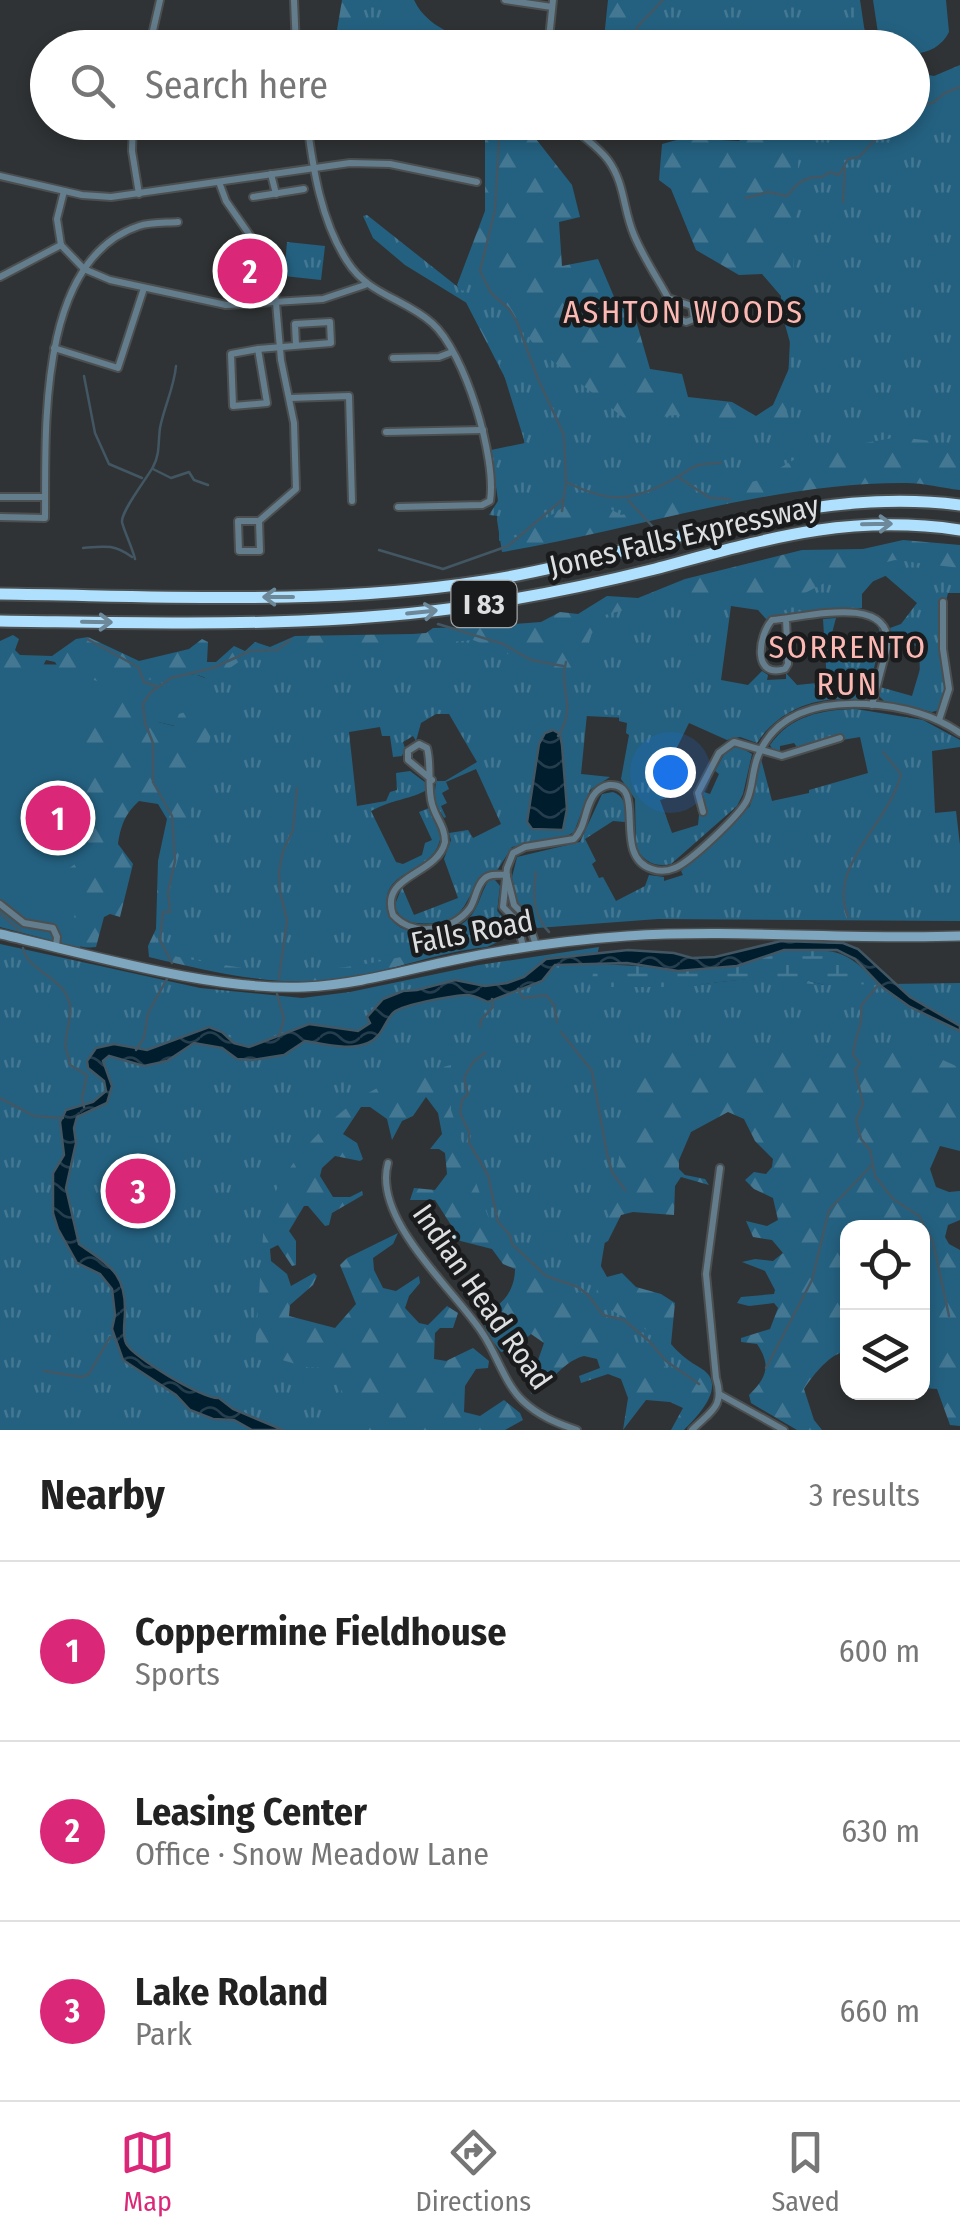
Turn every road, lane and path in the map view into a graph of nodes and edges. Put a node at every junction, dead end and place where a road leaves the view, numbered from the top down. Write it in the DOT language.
graph roads {
  1 [pos="160,0"];
  2 [pos="294,0"];
  3 [pos="506,0"];
  4 [pos="552,4"];
  5 [pos="154,30"];
  6 [pos="295,30"];
  7 [pos="550,30"];
  8 [pos="132,140"];
  9 [pos="309,140"];
  10 [pos="588,140"];
  11 [pos="313,168"];
  12 [pos="271,174"];
  13 [pos="0,176"];
  14 [pos="218,182"];
  15 [pos="476,182"];
  16 [pos="304,189"];
  17 [pos="64,191"];
  18 [pos="139,194"];
  19 [pos="276,194"];
  20 [pos="253,197"];
  21 [pos="178,222"];
  22 [pos="61,245"];
  23 [pos="84,269"];
  24 [pos="0,277"];
  25 [pos="366,285"];
  26 [pos="144,288"];
  27 [pos="671,299"];
  28 [pos="277,302"];
  29 [pos="296,344"];
  30 [pos="280,345"];
  31 [pos="54,348"];
  32 [pos="258,349"];
  33 [pos="452,352"];
  34 [pos="392,358"];
  35 [pos="290,398"];
  36 [pos="483,430"];
  37 [pos="386,432"];
  38 [pos="0,497"];
  39 [pos="46,497"];
  40 [pos="352,501"];
  41 [pos="960,505"];
  42 [pos="398,507"];
  43 [pos="0,518"];
  44 [pos="260,521"];
  45 [pos="960,530"];
  46 [pos="0,594"];
  47 [pos="943,602"];
  48 [pos="786,619"];
  49 [pos="0,621"];
  50 [pos="872,705"];
  51 [pos="939,720"];
  52 [pos="960,733"];
  53 [pos="840,738"];
  54 [pos="760,750"];
  55 [pos="432,780"];
  56 [pos="703,812"];
  57 [pos="507,876"];
  58 [pos="0,904"];
  59 [pos="0,934"];
  60 [pos="960,936"];
  61 [pos="536,945"];
  62 [pos="56,946"];
  63 [pos="523,947"];
  64 [pos="388,1163"];
  65 [pos="720,1168"];
  66 [pos="721,1394"];
  67 [pos="577,1430"];
  68 [pos="692,1430"];
  69 [pos="784,1430"];
  1 -- 5 [label="street"];
  2 -- 6 [label="street"];
  3 -- 4 [label="street"];
  4 -- 7 [label="street"];
  8 -- 18 [label="street"];
  9 -- 11 [label="street"];
  10 -- 27 [label="street"];
  11 -- 12 [label="street"];
  11 -- 15 [label="street"];
  11 -- 25 [label="street"];
  12 -- 14 [label="street"];
  12 -- 19 [label="street"];
  13 -- 17 [label="street"];
  14 -- 18 [label="street"];
  14 -- 28 [label="street"];
  16 -- 19 [label="street"];
  17 -- 18 [label="street"];
  17 -- 22 [label="street"];
  19 -- 20 [label="street"];
  21 -- 23 [label="street"];
  22 -- 23 [label="street"];
  22 -- 24 [label="street"];
  23 -- 26 [label="street"];
  23 -- 31 [label="street"];
  25 -- 28 [label="street"];
  25 -- 33 [label="street"];
  26 -- 28 [label="street"];
  26 -- 31 [label="street"];
  28 -- 30 [label="street"];
  29 -- 29 [label="street"];
  29 -- 30 [label="street"];
  30 -- 32 [label="street"];
  30 -- 35 [label="street"];
  31 -- 39 [label="street"];
  32 -- 32 [label="street"];
  33 -- 34 [label="street"];
  33 -- 36 [label="street"];
  35 -- 40 [label="street"];
  35 -- 44 [label="street"];
  36 -- 37 [label="street"];
  36 -- 42 [label="street"];
  38 -- 39 [label="street"];
  39 -- 43 [label="street"];
  41 -- 46 [label="highway, Jones Falls Expressway / I 83, one-way"];
  44 -- 44 [label="street"];
  49 -- 45 [label="highway, Jones Falls Expressway / I 83, one-way"];
  47 -- 51 [label="street"];
  48 -- 48 [label="street"];
  48 -- 50 [label="street"];
  50 -- 51 [label="street"];
  50 -- 54 [label="street"];
  51 -- 52 [label="street"];
  53 -- 54 [label="street"];
  54 -- 56 [label="street"];
  54 -- 57 [label="street"];
  55 -- 55 [label="street"];
  55 -- 57 [label="street"];
  57 -- 61 [label="street"];
  57 -- 63 [label="street"];
  58 -- 62 [label="street"];
  59 -- 62 [label="main road, Falls Road"];
  60 -- 61 [label="main road, Falls Road"];
  61 -- 63 [label="main road, Falls Road"];
  62 -- 63 [label="main road, Falls Road"];
  64 -- 67 [label="street, Indian Head Road"];
  65 -- 66 [label="street"];
  66 -- 68 [label="street"];
  66 -- 69 [label="street"];
}
